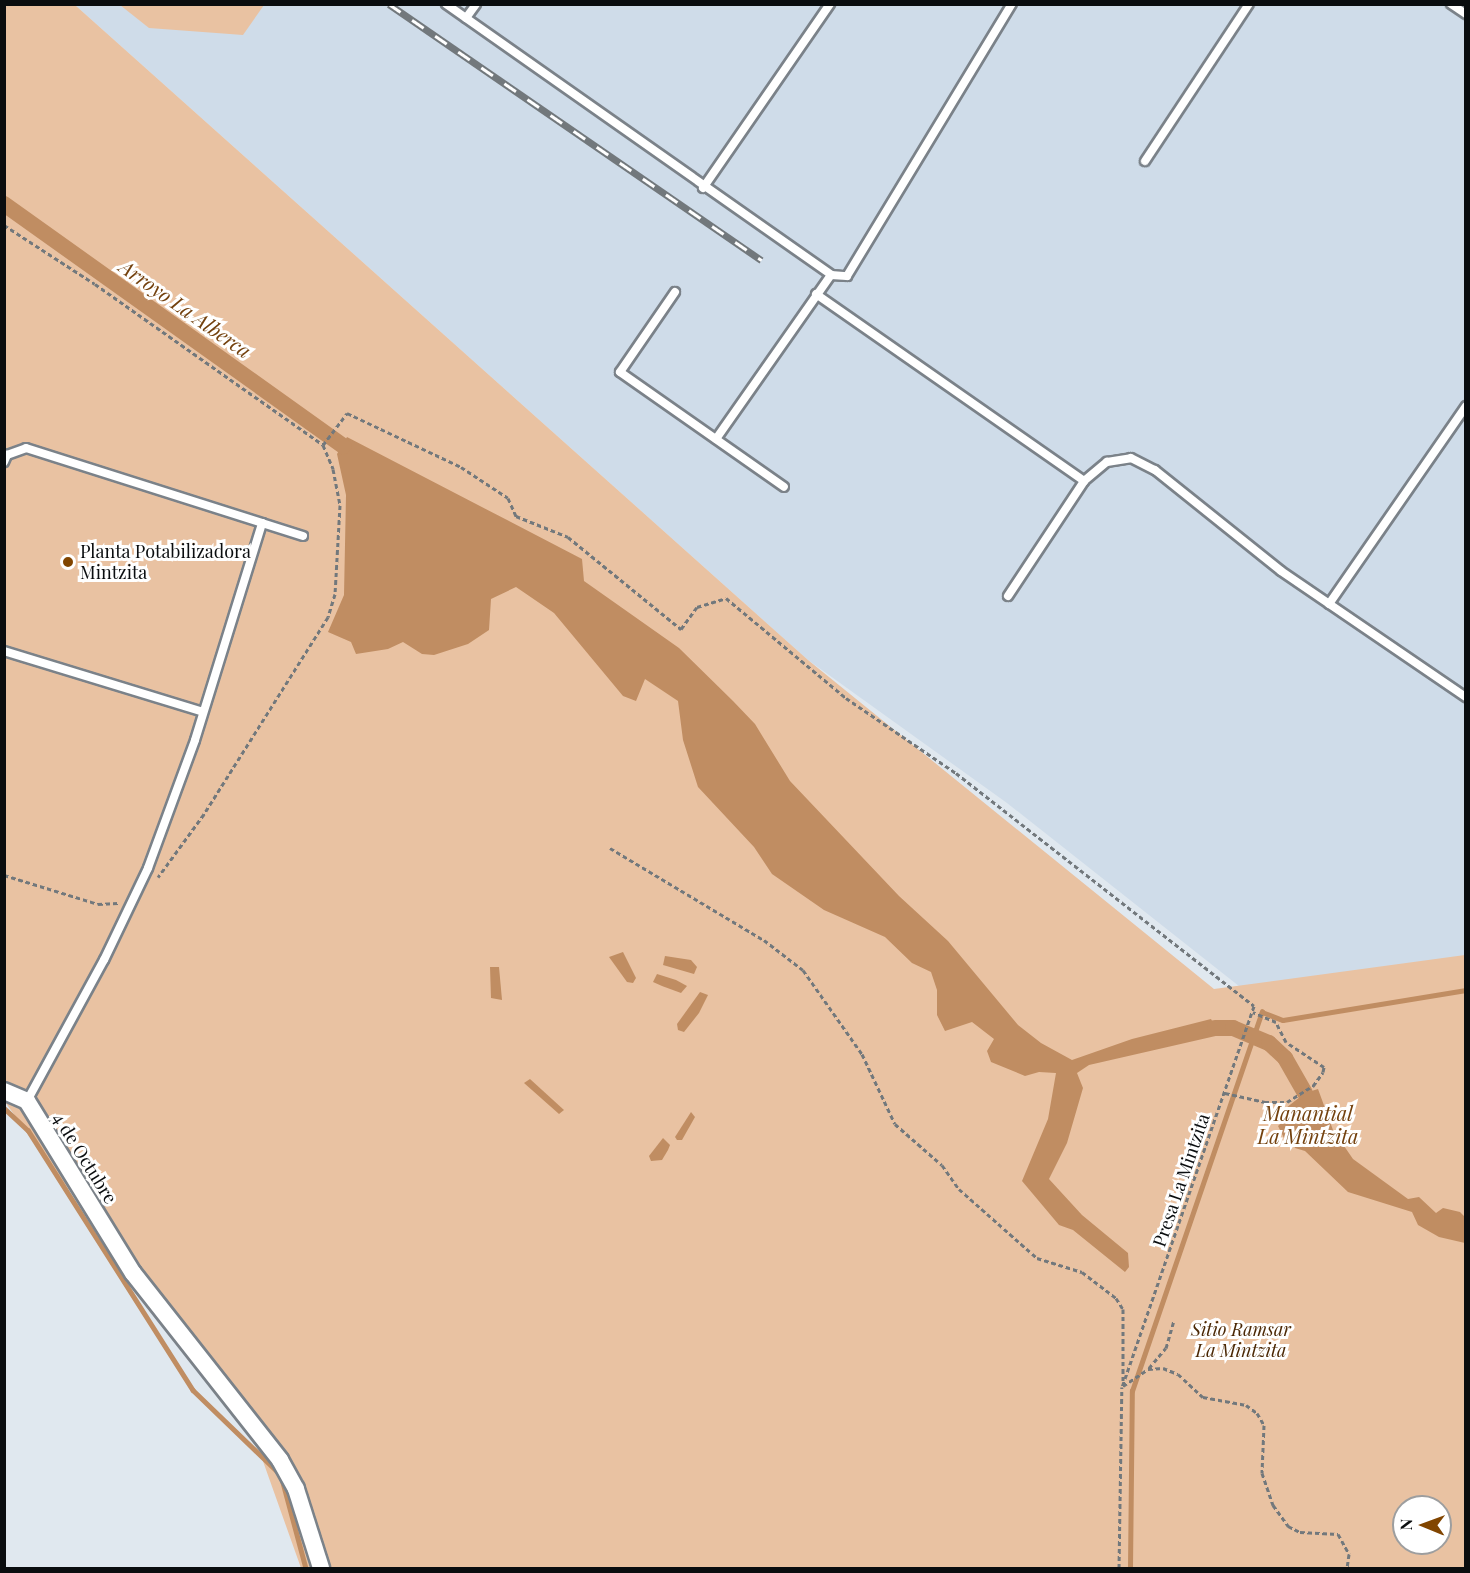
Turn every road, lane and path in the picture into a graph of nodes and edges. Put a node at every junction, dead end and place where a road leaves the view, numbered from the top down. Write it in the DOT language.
graph roads {
  1 [pos="446,4"];
  2 [pos="476,4"];
  3 [pos="830,4"];
  4 [pos="1012,4"];
  5 [pos="1249,4"];
  6 [pos="1451,4"];
  7 [pos="1466,14"];
  8 [pos="466,18"];
  9 [pos="1145,160"];
  10 [pos="703,188"];
  11 [pos="4,225"];
  12 [pos="831,275"];
  13 [pos="675,291"];
  14 [pos="816,294"];
  15 [pos="1466,406"];
  16 [pos="716,439"];
  17 [pos="323,444"];
  18 [pos="4,462"];
  19 [pos="1084,481"];
  20 [pos="784,487"];
  21 [pos="262,523"];
  22 [pos="303,537"];
  23 [pos="1008,596"];
  24 [pos="1329,604"];
  25 [pos="4,651"];
  26 [pos="1466,697"];
  27 [pos="203,712"];
  28 [pos="610,848"];
  29 [pos="4,875"];
  30 [pos="156,879"];
  31 [pos="132,903"];
  32 [pos="1252,1012"];
  33 [pos="4,1091"];
  34 [pos="1225,1093"];
  35 [pos="27,1101"];
  36 [pos="1174,1320"];
  37 [pos="1148,1369"];
  38 [pos="1122,1388"];
  39 [pos="321,1569"];
  40 [pos="1119,1569"];
  41 [pos="1347,1569"];
  1 -- 8 [label="lane"];
  2 -- 8 [label="lane"];
  3 -- 10 [label="lane"];
  4 -- 12 [label="lane"];
  5 -- 9 [label="lane"];
  6 -- 7 [label="lane"];
  8 -- 10 [label="lane"];
  10 -- 12 [label="lane"];
  11 -- 17 [label="path"];
  12 -- 14 [label="lane"];
  13 -- 16 [label="lane"];
  14 -- 16 [label="lane"];
  14 -- 19 [label="lane"];
  15 -- 24 [label="lane"];
  16 -- 20 [label="lane"];
  17 -- 30 [label="path"];
  17 -- 32 [label="path"];
  18 -- 21 [label="lane"];
  19 -- 23 [label="lane"];
  19 -- 24 [label="lane"];
  21 -- 22 [label="lane"];
  21 -- 27 [label="lane"];
  24 -- 26 [label="lane"];
  25 -- 27 [label="lane"];
  27 -- 31 [label="lane"];
  28 -- 38 [label="path"];
  29 -- 31 [label="path"];
  31 -- 35 [label="lane"];
  32 -- 34 [label="path, Presa La Mintzita"];
  32 -- 34 [label="path"];
  33 -- 35 [label="street"];
  34 -- 38 [label="path, Presa La Mintzita"];
  35 -- 39 [label="street, 4 de Octubre"];
  36 -- 37 [label="path"];
  37 -- 38 [label="path"];
  37 -- 41 [label="path"];
  38 -- 40 [label="path"];
}
